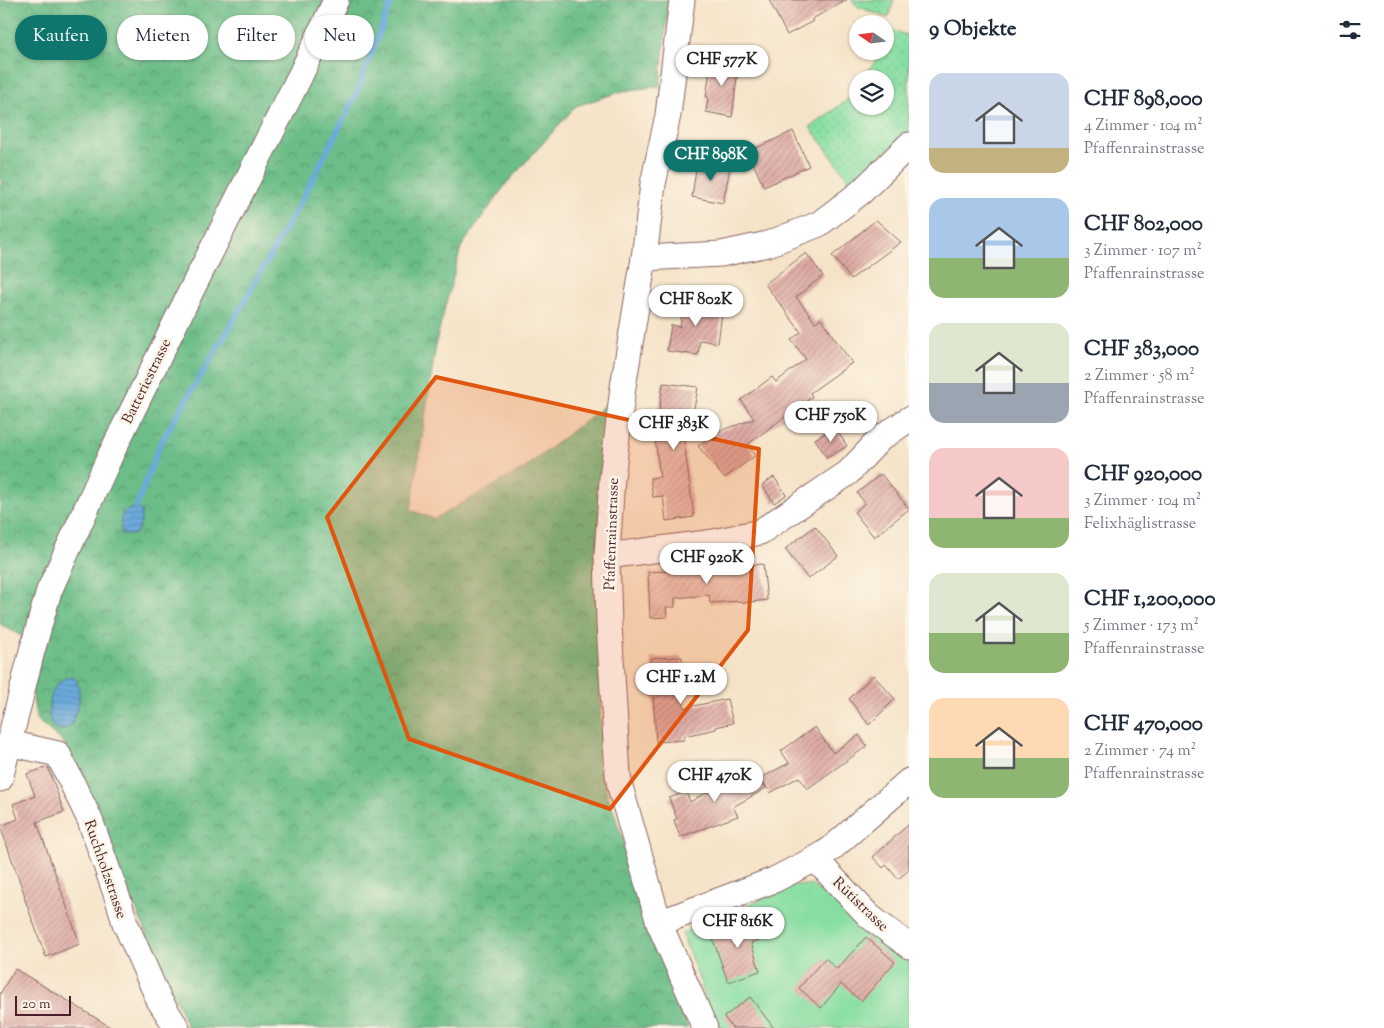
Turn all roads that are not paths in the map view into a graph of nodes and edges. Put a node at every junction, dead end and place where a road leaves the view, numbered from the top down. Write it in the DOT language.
graph roads {
  1 [pos="336,0"];
  2 [pos="682,0"];
  3 [pos="909,145"];
  4 [pos="644,258"];
  5 [pos="909,419"];
  6 [pos="607,556"];
  7 [pos="9,743"];
  8 [pos="0,779"];
  9 [pos="909,780"];
  10 [pos="816,859"];
  11 [pos="659,923"];
  12 [pos="909,946"];
  13 [pos="177,1028"];
  14 [pos="705,1028"];
  1 -- 7 [label="street, Batteriestrasse"];
  2 -- 4 [label="street, Pfaffenrainstrasse"];
  3 -- 4 [label="street"];
  4 -- 6 [label="street, Pfaffenrainstrasse"];
  5 -- 6 [label="street"];
  6 -- 11 [label="street, Pfaffenrainstrasse"];
  7 -- 8 [label="street, Batteriestrasse"];
  7 -- 13 [label="street, Ruchholzstrasse"];
  9 -- 10 [label="street"];
  10 -- 11 [label="street"];
  10 -- 12 [label="street, Rütistrasse"];
  11 -- 14 [label="street, Pfaffenrainstrasse"];
}
